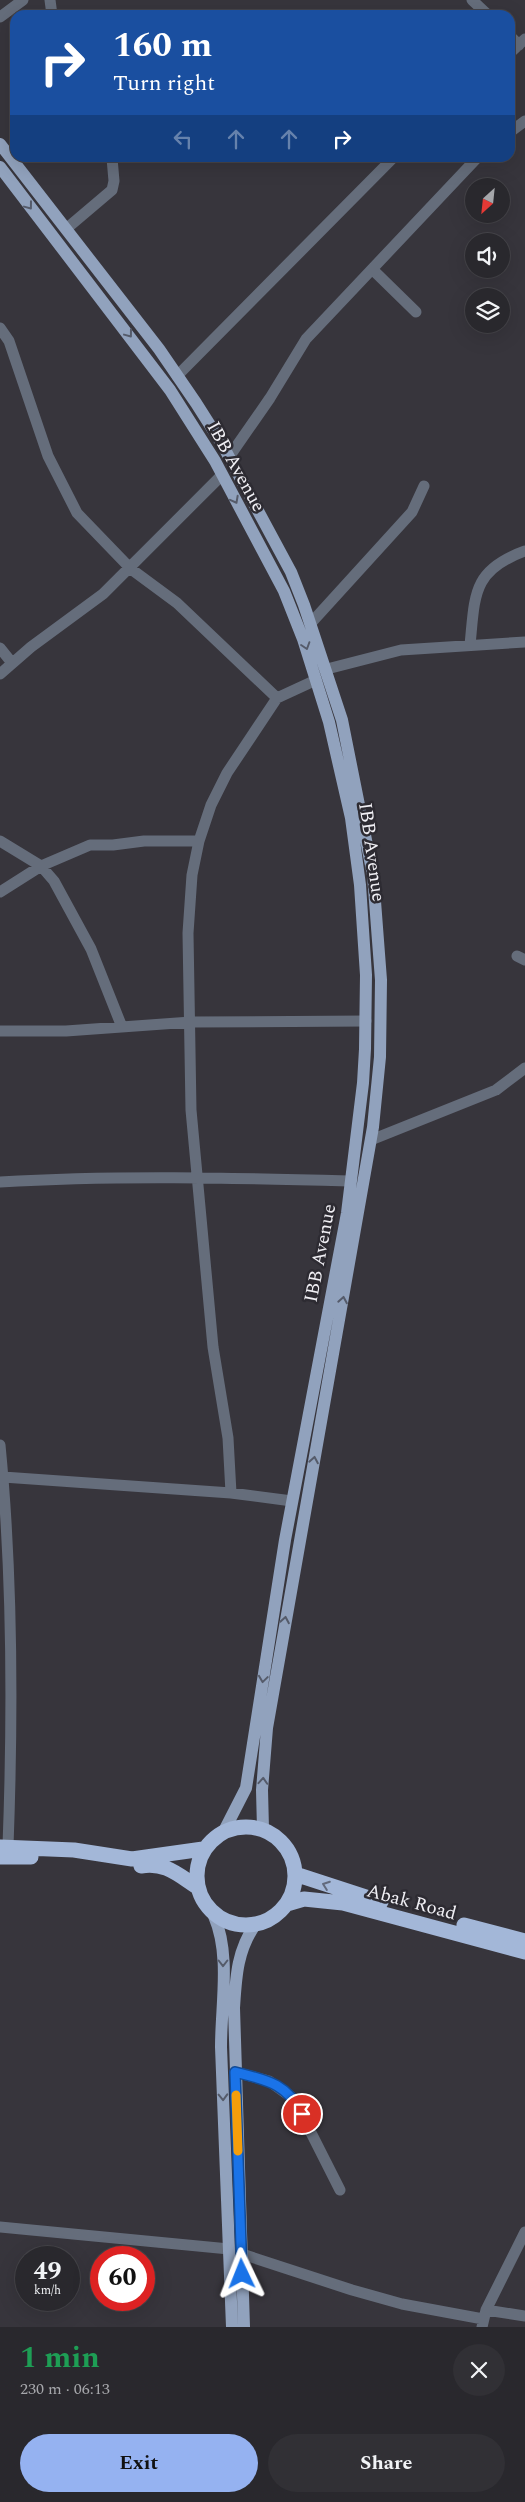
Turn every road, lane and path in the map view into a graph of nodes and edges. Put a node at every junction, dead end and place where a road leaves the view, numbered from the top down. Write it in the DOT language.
graph roads {
  1 [pos="23,0"];
  2 [pos="472,0"];
  3 [pos="483,10"];
  4 [pos="0,17"];
  5 [pos="0,144"];
  6 [pos="10,157"];
  7 [pos="14,162"];
  8 [pos="112,162"];
  9 [pos="389,162"];
  10 [pos="473,162"];
  11 [pos="0,167"];
  12 [pos="66,229"];
  13 [pos="372,268"];
  14 [pos="416,312"];
  15 [pos="0,328"];
  16 [pos="177,376"];
  17 [pos="229,457"];
  18 [pos="222,475"];
  19 [pos="424,486"];
  20 [pos="525,551"];
  21 [pos="130,569"];
  22 [pos="311,623"];
  23 [pos="525,642"];
  24 [pos="470,645"];
  25 [pos="0,648"];
  26 [pos="12,663"];
  27 [pos="327,669"];
  28 [pos="0,674"];
  29 [pos="316,680"];
  30 [pos="277,698"];
  31 [pos="0,841"];
  32 [pos="198,841"];
  33 [pos="41,866"];
  34 [pos="0,892"];
  35 [pos="366,1021"];
  36 [pos="190,1022"];
  37 [pos="122,1027"];
  38 [pos="0,1031"];
  39 [pos="525,1068"];
  40 [pos="371,1140"];
  41 [pos="198,1176"];
  42 [pos="0,1182"];
  43 [pos="351,1182"];
  44 [pos="0,1445"];
  45 [pos="3,1477"];
  46 [pos="231,1493"];
  47 [pos="292,1501"];
  48 [pos="6,1597"];
  49 [pos="0,1703"];
  50 [pos="12,1703"];
  51 [pos="263,1829"];
  52 [pos="224,1831"];
  53 [pos="203,1848"];
  54 [pos="3,1850"];
  55 [pos="131,1864"];
  56 [pos="295,1874"];
  57 [pos="197,1887"];
  58 [pos="287,1904"];
  59 [pos="214,1916"];
  60 [pos="256,1925"];
  61 [pos="525,1941"];
  62 [pos="525,1952"];
  63 [pos="228,2047"];
  64 [pos="235,2072"];
  65 [pos="340,2190"];
  66 [pos="0,2227"];
  67 [pos="525,2232"];
  68 [pos="229,2249"];
  69 [pos="242,2254"];
  70 [pos="525,2316"];
  71 [pos="484,2319"];
  72 [pos="232,2327"];
  73 [pos="244,2327"];
  1 -- 4 [label="street"];
  2 -- 3 [label="street"];
  5 -- 6 [label="main road"];
  7 -- 12 [label="main road"];
  8 -- 12 [label="street"];
  9 -- 16 [label="street"];
  10 -- 13 [label="street"];
  11 -- 18 [label="main road, IBB Avenue, one-way"];
  12 -- 16 [label="main road"];
  13 -- 14 [label="street"];
  13 -- 17 [label="street"];
  15 -- 21 [label="street"];
  16 -- 17 [label="main road"];
  17 -- 22 [label="main road"];
  18 -- 21 [label="street"];
  18 -- 29 [label="main road, IBB Avenue, one-way"];
  19 -- 22 [label="street"];
  20 -- 24 [label="street"];
  21 -- 26 [label="street"];
  21 -- 30 [label="street"];
  22 -- 27 [label="main road"];
  23 -- 24 [label="street"];
  24 -- 27 [label="street"];
  25 -- 26 [label="street"];
  26 -- 28 [label="street"];
  27 -- 40 [label="main road"];
  29 -- 30 [label="street"];
  29 -- 35 [label="main road, IBB Avenue"];
  30 -- 32 [label="street"];
  31 -- 33 [label="street"];
  32 -- 33 [label="street"];
  32 -- 36 [label="street"];
  33 -- 34 [label="street"];
  33 -- 37 [label="street"];
  35 -- 36 [label="street"];
  35 -- 43 [label="main road, IBB Avenue"];
  36 -- 37 [label="street"];
  36 -- 41 [label="street"];
  37 -- 38 [label="street"];
  39 -- 40 [label="street"];
  51 -- 40 [label="main road, one-way"];
  41 -- 42 [label="street"];
  41 -- 43 [label="street"];
  41 -- 46 [label="street"];
  43 -- 47 [label="main road, IBB Avenue"];
  44 -- 45 [label="street"];
  45 -- 46 [label="street"];
  45 -- 48 [label="street"];
  46 -- 47 [label="street"];
  47 -- 52 [label="main road, IBB Avenue, one-way"];
  48 -- 50 [label="street"];
  49 -- 50 [label="street"];
  50 -- 54 [label="street"];
  51 -- 52 [label="highway"];
  51 -- 56 [label="highway"];
  52 -- 53 [label="highway"];
  53 -- 55 [label="highway"];
  53 -- 57 [label="highway"];
  54 -- 55 [label="highway"];
  55 -- 57 [label="highway"];
  56 -- 58 [label="highway"];
  61 -- 56 [label="highway, Abak Road, one-way"];
  57 -- 59 [label="highway"];
  58 -- 60 [label="highway"];
  58 -- 62 [label="highway, Abak Road"];
  59 -- 60 [label="highway"];
  59 -- 63 [label="main road, one-way"];
  60 -- 63 [label="main road"];
  63 -- 64 [label="main road"];
  63 -- 68 [label="main road, one-way"];
  64 -- 65 [label="street"];
  64 -- 69 [label="main road"];
  66 -- 68 [label="street"];
  67 -- 71 [label="street"];
  68 -- 72 [label="main road"];
  69 -- 71 [label="street"];
  69 -- 73 [label="main road"];
  70 -- 71 [label="street"];
}
